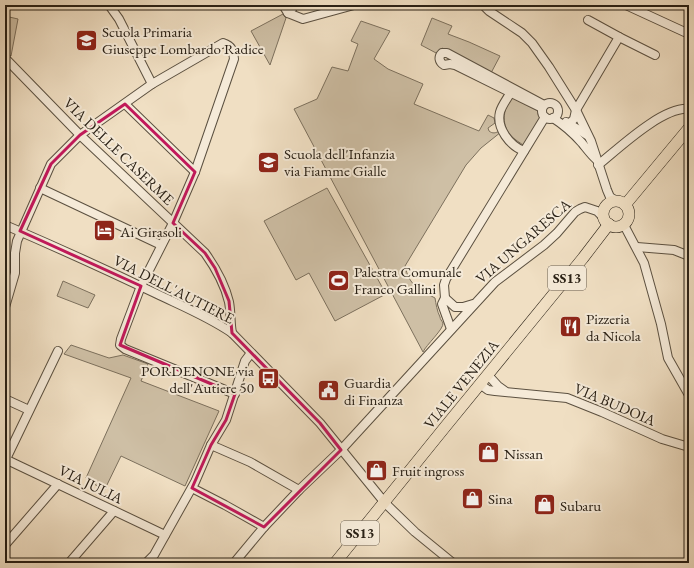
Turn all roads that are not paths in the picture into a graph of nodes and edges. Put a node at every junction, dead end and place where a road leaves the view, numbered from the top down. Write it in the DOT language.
graph roads {
  1 [pos="109,5"];
  2 [pos="295,5"];
  3 [pos="354,5"];
  4 [pos="483,5"];
  5 [pos="626,5"];
  6 [pos="642,8"];
  7 [pos="285,9"];
  8 [pos="588,20"];
  9 [pos="689,34"];
  10 [pos="619,37"];
  11 [pos="655,55"];
  12 [pos="5,58"];
  13 [pos="152,84"];
  14 [pos="511,92"];
  15 [pos="125,104"];
  16 [pos="543,107"];
  17 [pos="689,109"];
  18 [pos="576,110"];
  19 [pos="552,117"];
  20 [pos="569,124"];
  21 [pos="689,128"];
  22 [pos="80,134"];
  23 [pos="587,135"];
  24 [pos="524,151"];
  25 [pos="598,163"];
  26 [pos="195,172"];
  27 [pos="40,188"];
  28 [pos="621,203"];
  29 [pos="607,222"];
  30 [pos="173,223"];
  31 [pos="5,225"];
  32 [pos="624,225"];
  33 [pos="20,231"];
  34 [pos="161,245"];
  35 [pos="637,247"];
  36 [pos="689,256"];
  37 [pos="141,286"];
  38 [pos="445,298"];
  39 [pos="474,304"];
  40 [pos="5,307"];
  41 [pos="456,307"];
  42 [pos="447,316"];
  43 [pos="460,320"];
  44 [pos="451,329"];
  45 [pos="232,334"];
  46 [pos="58,351"];
  47 [pos="251,353"];
  48 [pos="488,375"];
  49 [pos="480,384"];
  50 [pos="505,391"];
  51 [pos="235,394"];
  52 [pos="689,395"];
  53 [pos="5,399"];
  54 [pos="29,410"];
  55 [pos="211,445"];
  56 [pos="689,446"];
  57 [pos="341,450"];
  58 [pos="6,460"];
  59 [pos="58,484"];
  60 [pos="192,488"];
  61 [pos="299,490"];
  62 [pos="385,503"];
  63 [pos="114,511"];
  64 [pos="264,527"];
  65 [pos="165,535"];
  66 [pos="5,545"];
  67 [pos="69,563"];
  68 [pos="146,563"];
  69 [pos="234,563"];
  70 [pos="335,563"];
  71 [pos="452,563"];
  1 -- 13 [label="street"];
  2 -- 7 [label="street"];
  3 -- 7 [label="street"];
  4 -- 18 [label="street"];
  5 -- 6 [label="street"];
  6 -- 9 [label="street"];
  8 -- 10 [label="street"];
  10 -- 11 [label="street"];
  10 -- 18 [label="street"];
  12 -- 22 [label="street, VIA DELLE CASERME"];
  13 -- 15 [label="street"];
  13 -- 26 [label="street"];
  14 -- 16 [label="street"];
  14 -- 16 [label="street"];
  14 -- 24 [label="street"];
  15 -- 22 [label="street"];
  15 -- 26 [label="street"];
  16 -- 19 [label="street"];
  16 -- 19 [label="street"];
  17 -- 25 [label="street"];
  18 -- 20 [label="street"];
  18 -- 23 [label="street"];
  19 -- 20 [label="street"];
  19 -- 24 [label="street"];
  19 -- 25 [label="street"];
  20 -- 23 [label="street"];
  21 -- 28 [label="main road, VIALE VENEZIA / SS13"];
  22 -- 27 [label="street"];
  22 -- 30 [label="street, VIA DELLE CASERME"];
  23 -- 25 [label="street"];
  24 -- 38 [label="street"];
  25 -- 28 [label="street"];
  26 -- 30 [label="street"];
  27 -- 33 [label="street"];
  27 -- 34 [label="street"];
  28 -- 29 [label="main road, VIALE VENEZIA / SS13"];
  28 -- 32 [label="main road"];
  29 -- 32 [label="main road"];
  29 -- 39 [label="street, VIA UNGARESCA"];
  29 -- 48 [label="main road, VIALE VENEZIA / SS13"];
  30 -- 34 [label="street"];
  30 -- 45 [label="street, VIA DELLE CASERME"];
  31 -- 33 [label="street, VIA DELL'AUTIERE"];
  32 -- 35 [label="street"];
  33 -- 37 [label="street, VIA DELL'AUTIERE"];
  33 -- 40 [label="street"];
  34 -- 37 [label="street"];
  35 -- 36 [label="street"];
  35 -- 52 [label="street"];
  37 -- 45 [label="street, VIA DELL'AUTIERE"];
  37 -- 51 [label="street"];
  38 -- 41 [label="street"];
  38 -- 42 [label="street"];
  39 -- 41 [label="street"];
  39 -- 43 [label="street, VIA UNGARESCA"];
  41 -- 43 [label="street"];
  42 -- 43 [label="street"];
  42 -- 44 [label="street"];
  43 -- 44 [label="street, VIA UNGARESCA"];
  44 -- 57 [label="street, VIA UNGARESCA"];
  45 -- 47 [label="street, VIA DELL'AUTIERE"];
  46 -- 54 [label="street"];
  47 -- 51 [label="street"];
  47 -- 57 [label="street, VIA DELL'AUTIERE"];
  48 -- 49 [label="main road, VIALE VENEZIA / SS13"];
  48 -- 50 [label="street"];
  49 -- 50 [label="street, VIA BUDOIA"];
  49 -- 62 [label="main road, VIALE VENEZIA / SS13"];
  50 -- 56 [label="street, VIA BUDOIA"];
  51 -- 55 [label="street"];
  53 -- 54 [label="street"];
  54 -- 58 [label="street"];
  55 -- 60 [label="street"];
  55 -- 61 [label="street"];
  57 -- 61 [label="street, VIA UNGARESCA"];
  57 -- 62 [label="street, VIA DELL'AUTIERE"];
  58 -- 59 [label="street, VIA JULIA"];
  59 -- 63 [label="street, VIA JULIA"];
  59 -- 66 [label="street"];
  60 -- 64 [label="street"];
  60 -- 65 [label="street"];
  61 -- 64 [label="street, VIA UNGARESCA"];
  62 -- 70 [label="main road, VIALE VENEZIA / SS13"];
  62 -- 71 [label="street, VIA DELL'AUTIERE"];
  63 -- 65 [label="street, VIA JULIA"];
  63 -- 67 [label="street"];
  64 -- 69 [label="street, VIA UNGARESCA"];
  65 -- 68 [label="street"];
}
